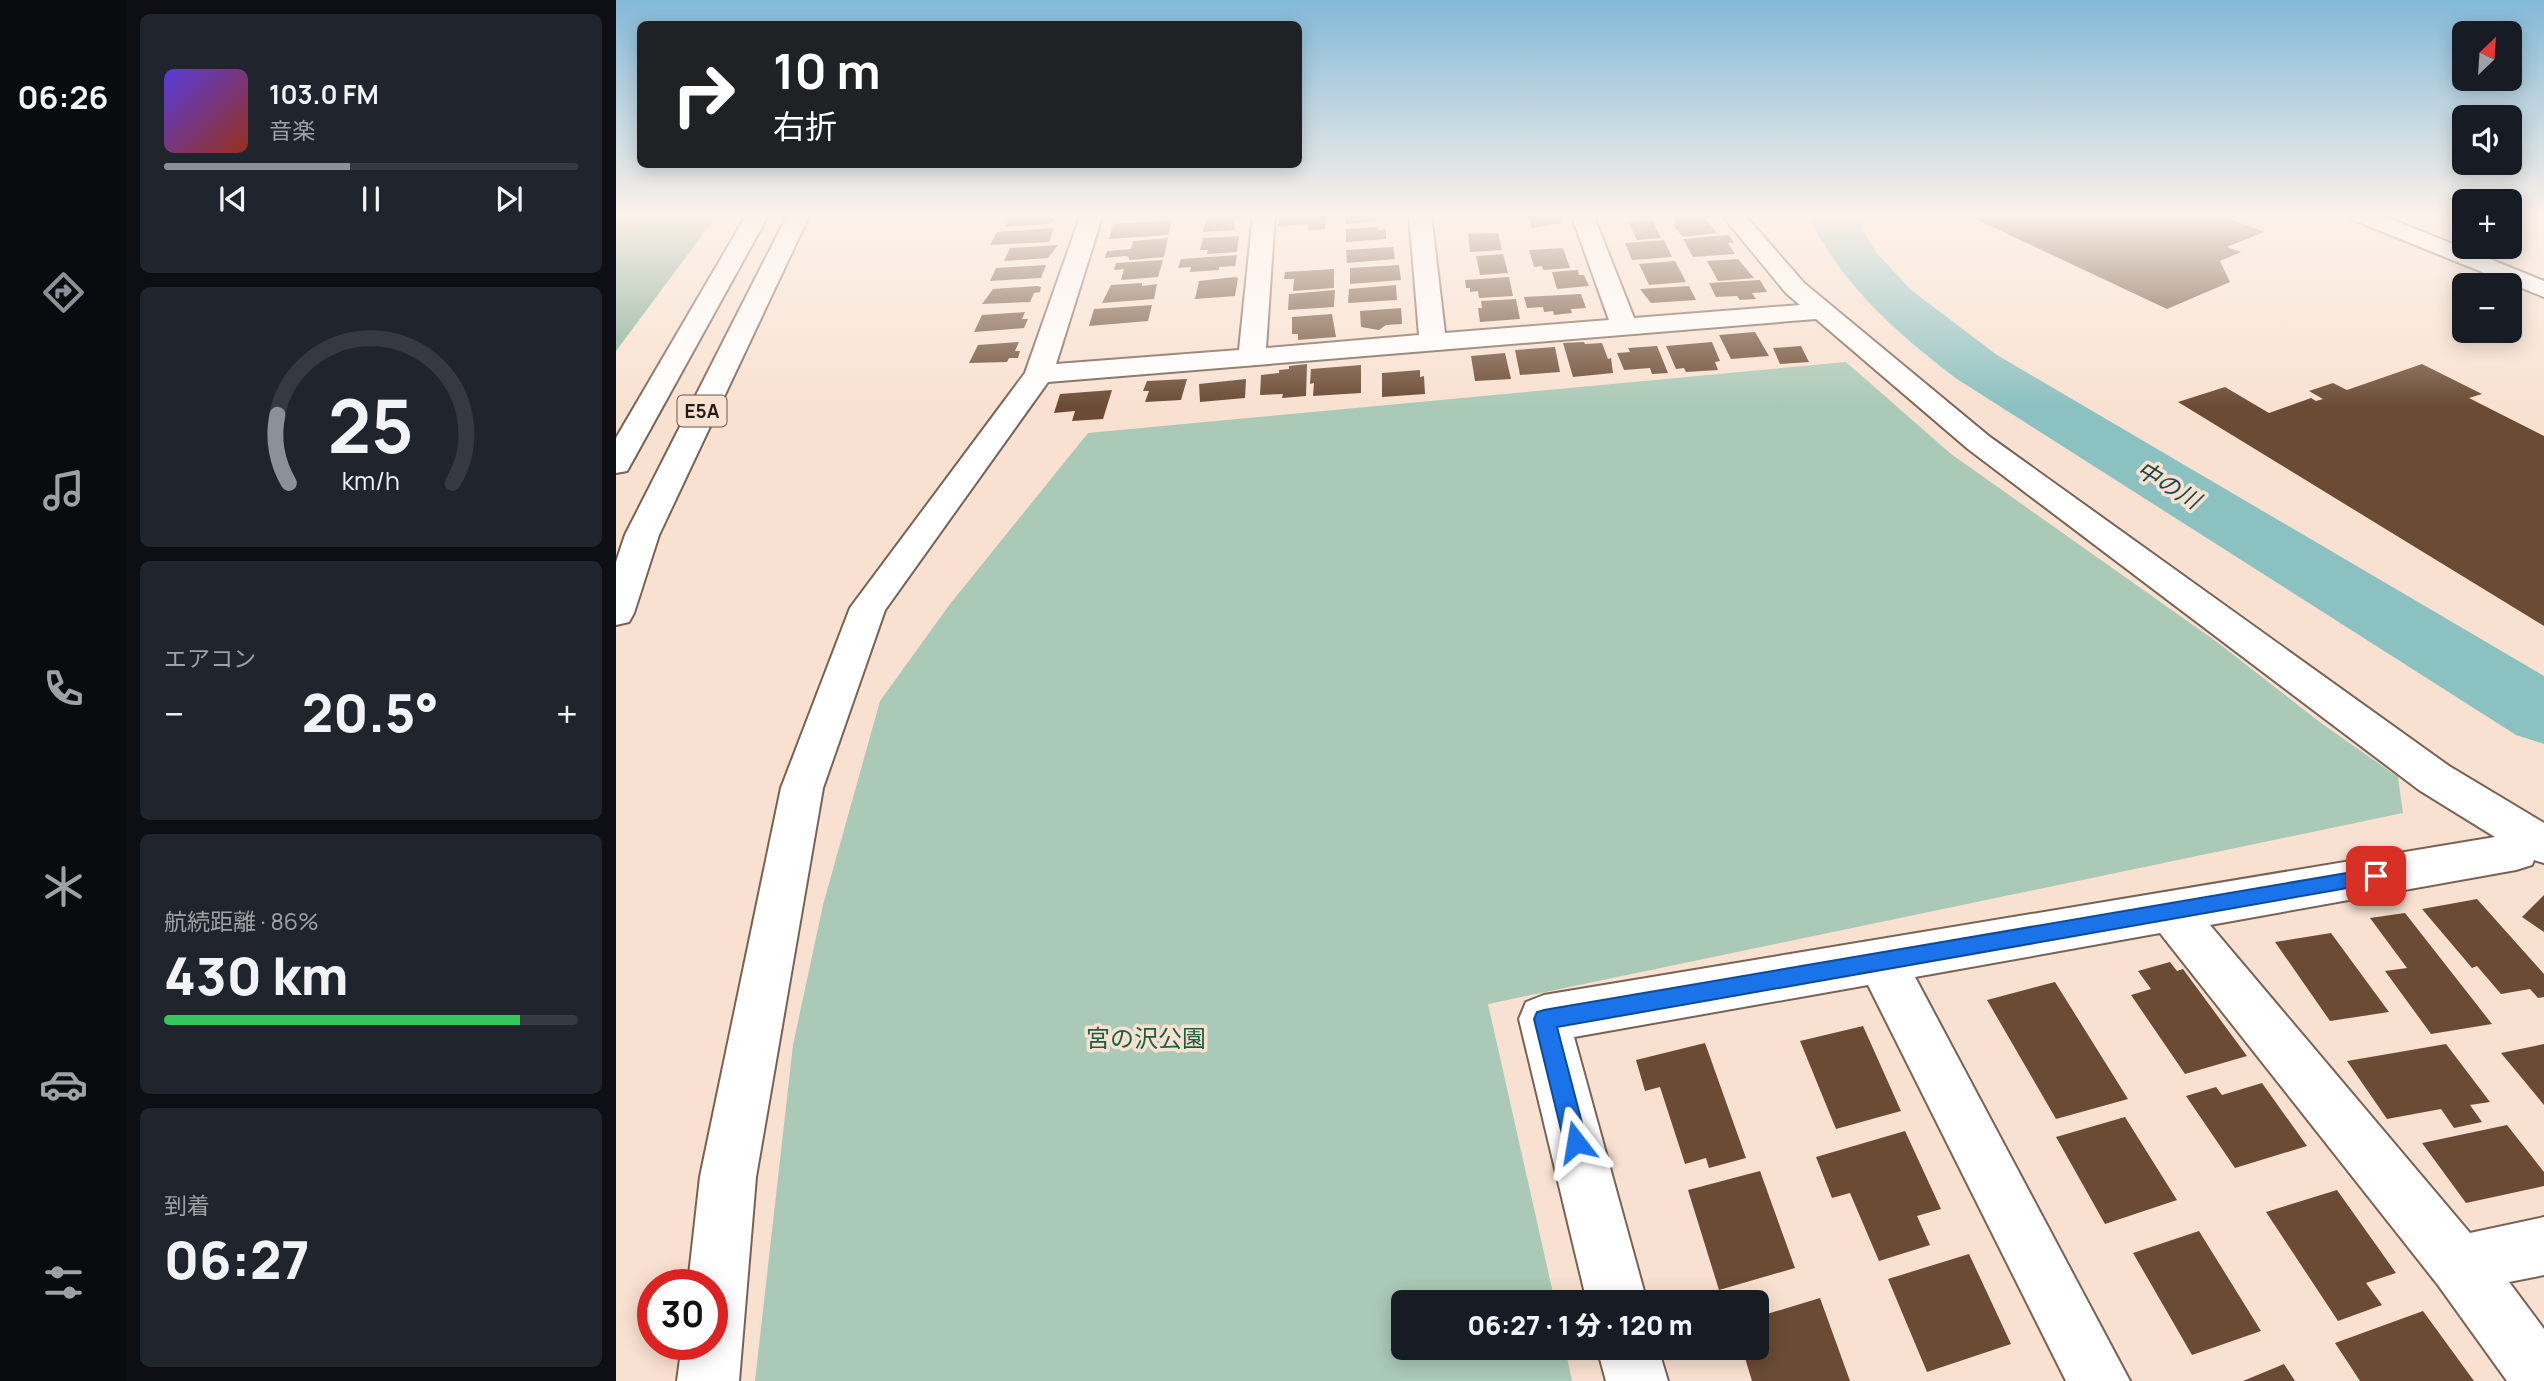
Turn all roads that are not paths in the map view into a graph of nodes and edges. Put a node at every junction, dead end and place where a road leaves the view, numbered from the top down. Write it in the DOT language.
graph roads {
  1 [pos="721,278"];
  2 [pos="767,278"];
  3 [pos="1071,278"];
  4 [pos="1259,278"];
  5 [pos="1427,278"];
  6 [pos="1606,278"];
  7 [pos="1787,278"];
  8 [pos="2513,278"];
  9 [pos="2544,290"];
  10 [pos="2522,296"];
  11 [pos="2544,306"];
  12 [pos="1822,311"];
  13 [pos="1624,327"];
  14 [pos="1433,342"];
  15 [pos="1252,357"];
  16 [pos="1039,374"];
  17 [pos="616,464"];
  18 [pos="616,613"];
  19 [pos="2534,839"];
  20 [pos="2170,911"];
  21 [pos="1881,961"];
  22 [pos="2544,1246"];
  23 [pos="2459,1264"];
  24 [pos="719,1269"];
  25 [pos="1614,1290"];
  26 [pos="710,1360"];
  27 [pos="1632,1360"];
  28 [pos="2544,1380"];
  29 [pos="708,1381"];
  30 [pos="1637,1381"];
  31 [pos="2098,1381"];
  1 -- 17 [label="main road, E5A"];
  2 -- 18 [label="main road, E5A"];
  3 -- 16 [label="main road"];
  4 -- 15 [label="main road"];
  5 -- 14 [label="main road"];
  6 -- 13 [label="main road"];
  7 -- 12 [label="main road"];
  8 -- 9 [label="main road"];
  10 -- 11 [label="main road"];
  12 -- 13 [label="main road"];
  12 -- 19 [label="main road"];
  13 -- 14 [label="main road"];
  14 -- 15 [label="main road"];
  15 -- 16 [label="main road"];
  16 -- 24 [label="main road"];
  19 -- 20 [label="main road"];
  20 -- 21 [label="main road"];
  20 -- 23 [label="main road"];
  21 -- 25 [label="main road"];
  21 -- 31 [label="main road"];
  22 -- 23 [label="main road"];
  23 -- 28 [label="main road"];
  26 -- 29 [label="main road"];
  27 -- 30 [label="main road"];
}
